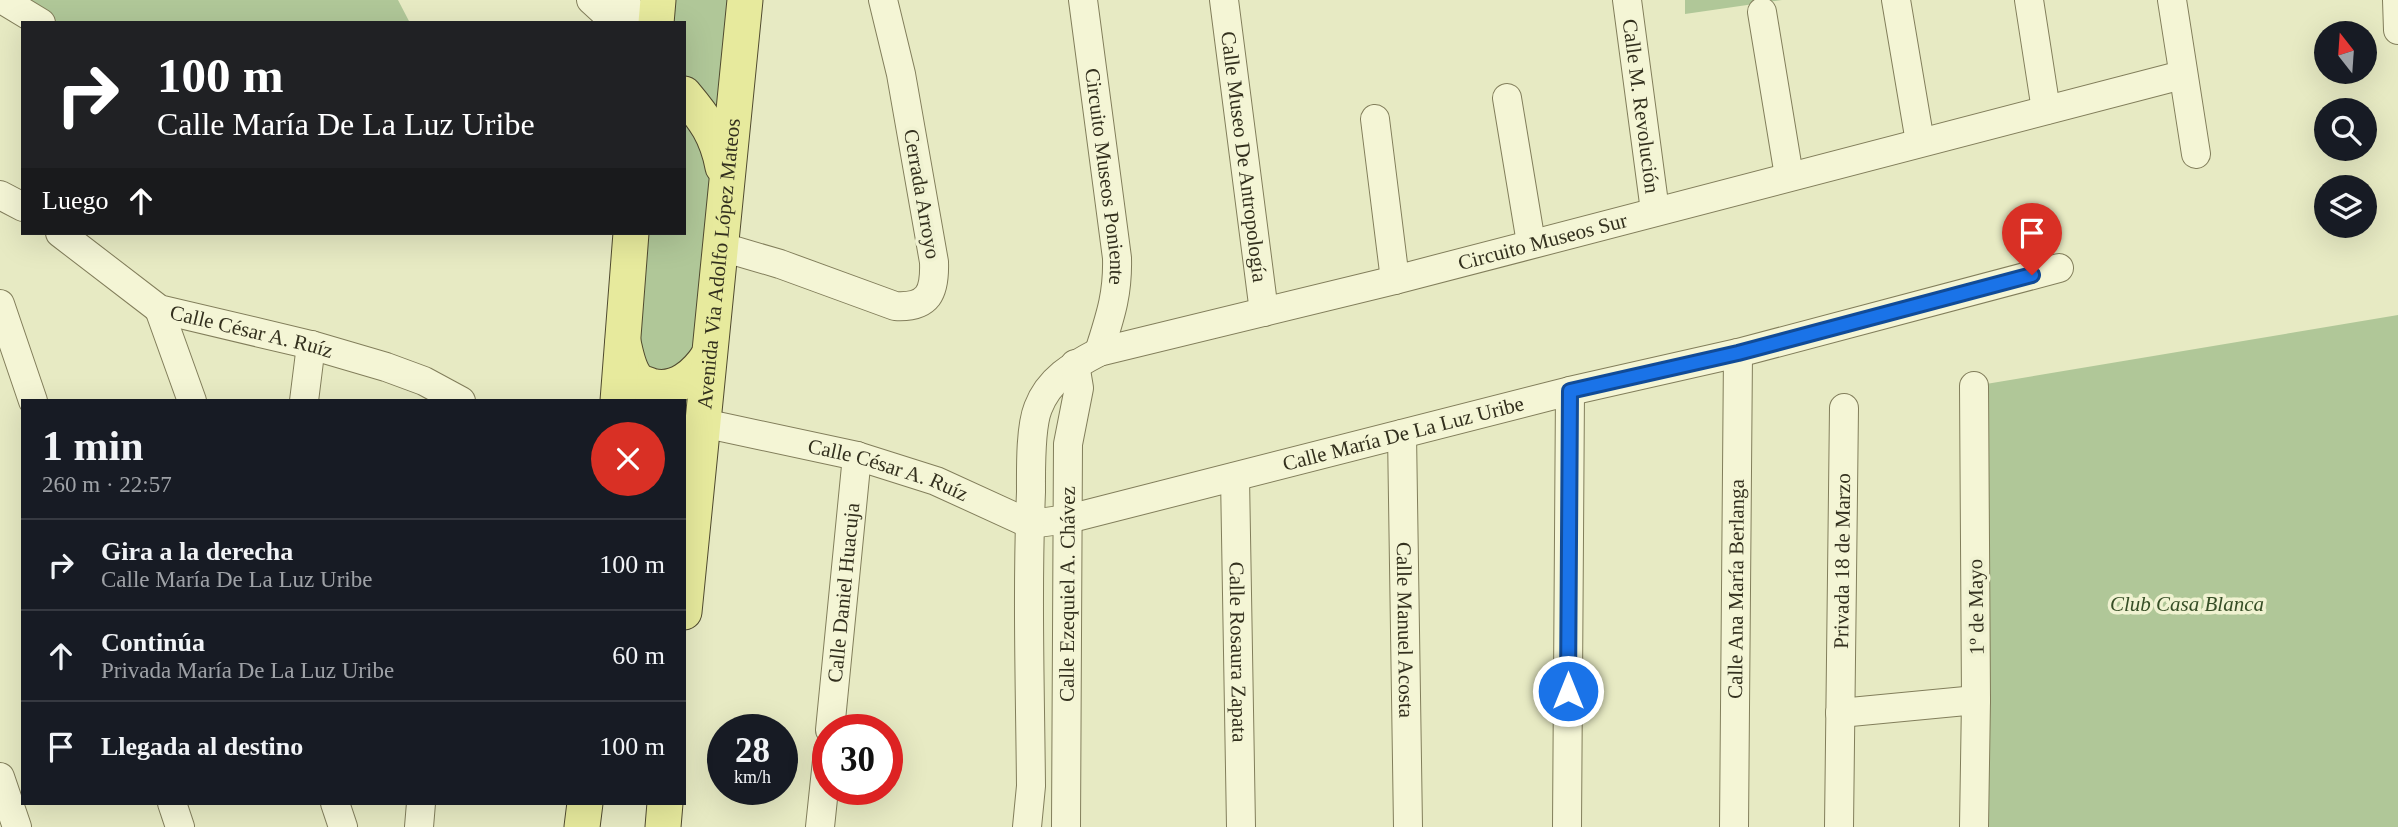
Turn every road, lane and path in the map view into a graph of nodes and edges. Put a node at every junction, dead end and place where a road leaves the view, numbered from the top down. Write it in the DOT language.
graph roads {
  1 [pos="3,0"];
  2 [pos="591,0"];
  3 [pos="616,0"];
  4 [pos="625,0"];
  5 [pos="658,0"];
  6 [pos="746,0"];
  7 [pos="883,0"];
  8 [pos="1083,0"];
  9 [pos="1224,0"];
  10 [pos="1627,0"];
  11 [pos="1896,0"];
  12 [pos="2029,0"];
  13 [pos="2172,0"];
  14 [pos="2397,0"];
  15 [pos="1762,12"];
  16 [pos="38,21"];
  17 [pos="614,21"];
  18 [pos="632,21"];
  19 [pos="633,21"];
  20 [pos="656,21"];
  21 [pos="2398,30"];
  22 [pos="2182,75"];
  23 [pos="686,96"];
  24 [pos="1507,98"];
  25 [pos="2046,110"];
  26 [pos="1375,119"];
  27 [pos="699,136"];
  28 [pos="1920,142"];
  29 [pos="2196,154"];
  30 [pos="1790,176"];
  31 [pos="726,188"];
  32 [pos="0,195"];
  33 [pos="21,206"];
  34 [pos="1655,211"];
  35 [pos="63,235"];
  36 [pos="631,235"];
  37 [pos="1531,243"];
  38 [pos="722,247"];
  39 [pos="2059,268"];
  40 [pos="1395,280"];
  41 [pos="0,304"];
  42 [pos="159,309"];
  43 [pos="1264,312"];
  44 [pos="622,339"];
  45 [pos="311,345"];
  46 [pos="1738,353"];
  47 [pos="709,355"];
  48 [pos="1087,358"];
  49 [pos="1974,386"];
  50 [pos="1570,391"];
  51 [pos="32,399"];
  52 [pos="191,399"];
  53 [pos="304,399"];
  54 [pos="457,399"];
  55 [pos="618,399"];
  56 [pos="1844,408"];
  57 [pos="703,423"];
  58 [pos="1402,434"];
  59 [pos="857,456"];
  60 [pos="1235,477"];
  61 [pos="1068,519"];
  62 [pos="1030,524"];
  63 [pos="686,592"];
  64 [pos="1976,700"];
  65 [pos="1840,713"];
  66 [pos="832,714"];
  67 [pos="0,777"];
  68 [pos="173,805"];
  69 [pos="336,805"];
  70 [pos="421,805"];
  71 [pos="585,805"];
  72 [pos="665,805"];
  73 [pos="822,805"];
  74 [pos="17,827"];
  75 [pos="180,827"];
  76 [pos="343,827"];
  77 [pos="419,827"];
  78 [pos="583,827"];
  79 [pos="663,827"];
  80 [pos="820,827"];
  81 [pos="1027,827"];
  82 [pos="1066,827"];
  83 [pos="1241,827"];
  84 [pos="1408,827"];
  85 [pos="1567,827"];
  86 [pos="1734,827"];
  87 [pos="1839,827"];
  88 [pos="1974,827"];
  1 -- 16 [label="street"];
  2 -- 17 [label="street"];
  3 -- 18 [label="street"];
  4 -- 19 [label="street"];
  5 -- 20 [label="main road"];
  6 -- 31 [label="main road, Avenida Via Adolfo López Mateos"];
  7 -- 38 [label="street, Cerrada Arroyo"];
  8 -- 48 [label="street, Circuito Museos Poniente"];
  9 -- 43 [label="street, Calle Museo De Antropología"];
  10 -- 34 [label="street, Calle M. Revolución"];
  11 -- 28 [label="street"];
  12 -- 25 [label="street"];
  13 -- 22 [label="street"];
  14 -- 21 [label="street"];
  15 -- 30 [label="street"];
  22 -- 25 [label="street, Circuito Museos Sur"];
  22 -- 29 [label="street"];
  23 -- 27 [label="main road"];
  24 -- 37 [label="street"];
  25 -- 28 [label="street, Circuito Museos Sur"];
  26 -- 40 [label="street"];
  27 -- 31 [label="main road"];
  28 -- 30 [label="street, Circuito Museos Sur"];
  30 -- 34 [label="street, Circuito Museos Sur"];
  31 -- 38 [label="main road, Avenida Via Adolfo López Mateos"];
  32 -- 33 [label="street"];
  34 -- 37 [label="street, Circuito Museos Sur"];
  35 -- 42 [label="street, Calle César A. Ruíz"];
  36 -- 44 [label="main road"];
  37 -- 40 [label="street, Circuito Museos Sur"];
  38 -- 47 [label="main road, Avenida Via Adolfo López Mateos"];
  39 -- 46 [label="street, Calle María De La Luz Uribe"];
  40 -- 43 [label="street, Circuito Museos Sur"];
  41 -- 51 [label="street"];
  42 -- 45 [label="street, Calle César A. Ruíz"];
  42 -- 52 [label="street"];
  43 -- 48 [label="street, Circuito Museos Sur"];
  44 -- 47 [label="main road"];
  44 -- 55 [label="main road"];
  45 -- 53 [label="street"];
  45 -- 54 [label="street, Calle César A. Ruíz"];
  46 -- 50 [label="street, Calle María De La Luz Uribe"];
  46 -- 86 [label="street, Calle Ana María Berlanga"];
  47 -- 57 [label="main road, Avenida Via Adolfo López Mateos"];
  48 -- 61 [label="street, Calle Ezequiel A. Chávez"];
  48 -- 62 [label="street, Circuito Museos Sur"];
  49 -- 64 [label="street, 1º de Mayo"];
  50 -- 58 [label="street, Calle María De La Luz Uribe"];
  50 -- 85 [label="street"];
  56 -- 65 [label="street, Privada 18 de Marzo"];
  57 -- 59 [label="street, Calle César A. Ruíz"];
  57 -- 63 [label="main road, Avenida Via Adolfo López Mateos"];
  58 -- 60 [label="street, Calle María De La Luz Uribe"];
  58 -- 84 [label="street, Calle Manuel Acosta"];
  59 -- 62 [label="street, Calle César A. Ruíz"];
  59 -- 66 [label="street, Calle Daniel Huacuja"];
  60 -- 61 [label="street, Calle María De La Luz Uribe"];
  60 -- 83 [label="street, Calle Rosaura Zapata"];
  61 -- 62 [label="street"];
  61 -- 82 [label="street, Calle Ezequiel A. Chávez"];
  62 -- 81 [label="street, Calle Ezequiel A. Chávez"];
  64 -- 65 [label="street"];
  64 -- 88 [label="street, 1º de Mayo"];
  65 -- 87 [label="street, Privada 18 de Marzo"];
  67 -- 74 [label="street"];
  68 -- 75 [label="street"];
  69 -- 76 [label="street"];
  70 -- 77 [label="street"];
  71 -- 78 [label="main road"];
  72 -- 79 [label="main road"];
  73 -- 80 [label="street"];
}
